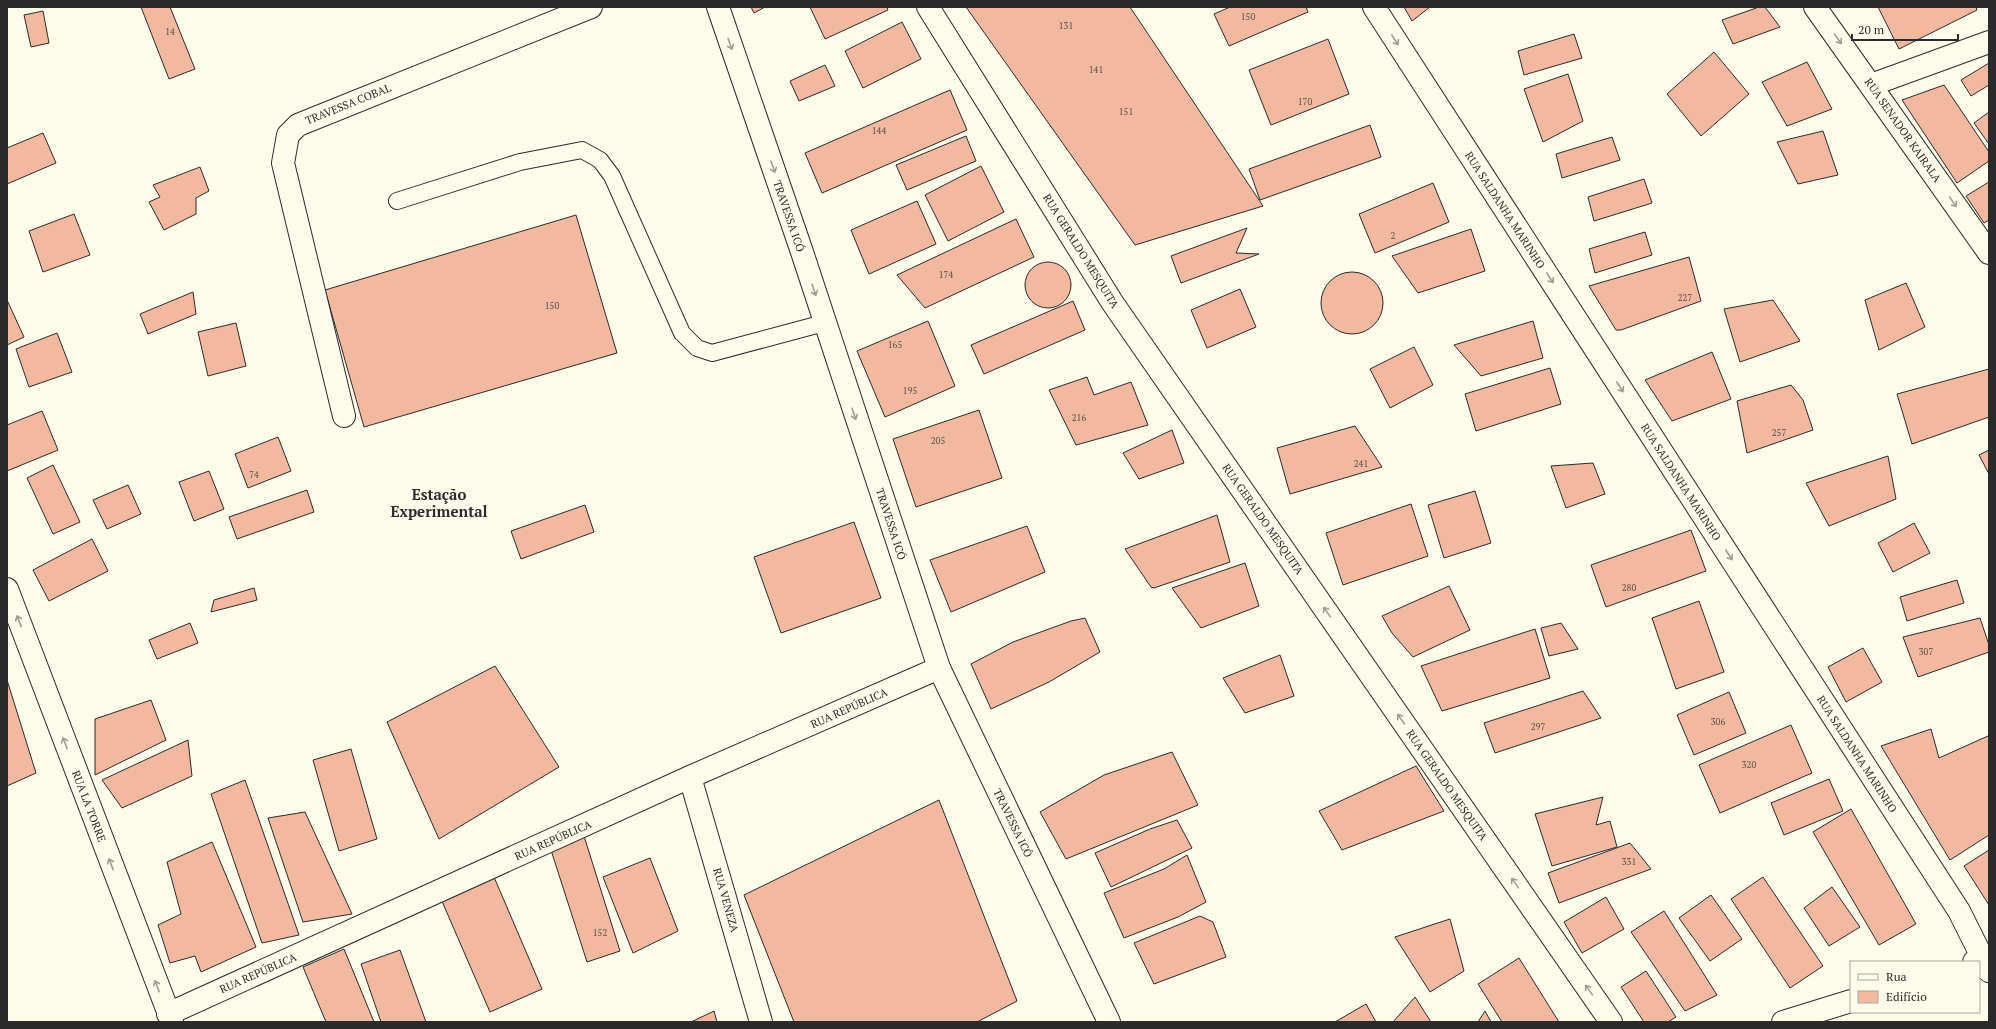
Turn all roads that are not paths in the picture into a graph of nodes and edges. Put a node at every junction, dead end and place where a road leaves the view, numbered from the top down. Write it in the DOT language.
graph roads {
  1 [pos="591,7"];
  2 [pos="718,7"];
  3 [pos="928,7"];
  4 [pos="1374,7"];
  5 [pos="1816,7"];
  6 [pos="1989,42"];
  7 [pos="1871,85"];
  8 [pos="397,201"];
  9 [pos="1989,253"];
  10 [pos="824,323"];
  11 [pos="344,416"];
  12 [pos="7,589"];
  13 [pos="938,668"];
  14 [pos="690,777"];
  15 [pos="1984,962"];
  16 [pos="1850,1001"];
  17 [pos="170,1018"];
  18 [pos="761,1022"];
  19 [pos="1109,1022"];
  20 [pos="1611,1022"];
  21 [pos="1783,1022"];
  1 -- 11 [label="street, TRAVESSA COBAL"];
  2 -- 10 [label="street, TRAVESSA ICÓ, one-way"];
  20 -- 3 [label="street, RUA GERALDO MESQUITA, one-way"];
  4 -- 15 [label="street, RUA SALDANHA MARINHO, one-way"];
  5 -- 7 [label="street, RUA SENADOR KAIRALA, one-way"];
  6 -- 7 [label="street"];
  7 -- 9 [label="street, RUA SENADOR KAIRALA, one-way"];
  8 -- 10 [label="lane"];
  10 -- 13 [label="street, TRAVESSA ICÓ, one-way"];
  17 -- 12 [label="street, RUA LA TORRE, one-way"];
  13 -- 14 [label="street, RUA REPÚBLICA"];
  13 -- 19 [label="street, TRAVESSA ICÓ"];
  14 -- 17 [label="street, RUA REPÚBLICA"];
  14 -- 18 [label="street, RUA VENEZA"];
  16 -- 21 [label="street"];
}
